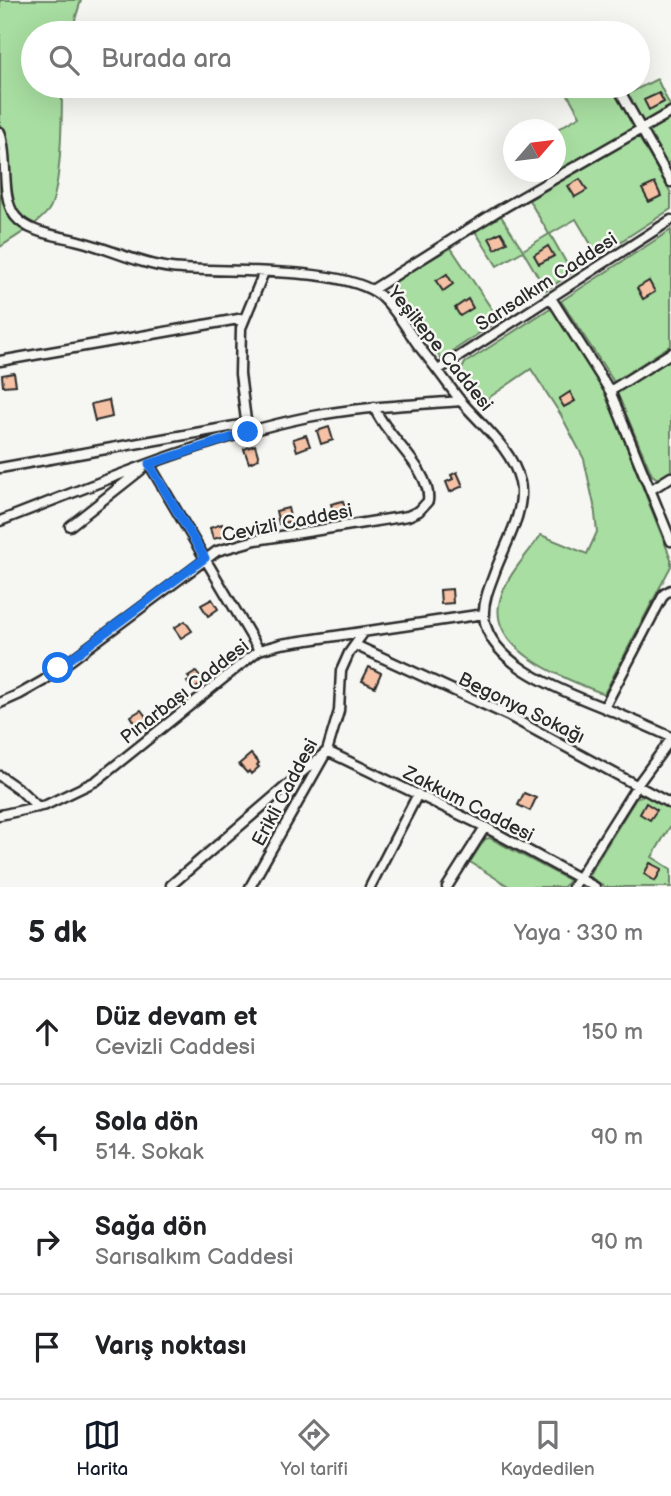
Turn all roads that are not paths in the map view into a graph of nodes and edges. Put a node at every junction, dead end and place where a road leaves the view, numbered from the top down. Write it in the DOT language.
graph roads {
  1 [pos="624,98"];
  2 [pos="671,111"];
  3 [pos="641,129"];
  4 [pos="0,132"];
  5 [pos="671,182"];
  6 [pos="671,220"];
  7 [pos="264,272"];
  8 [pos="372,290"];
  9 [pos="551,298"];
  10 [pos="244,318"];
  11 [pos="671,353"];
  12 [pos="0,361"];
  13 [pos="438,370"];
  14 [pos="610,391"];
  15 [pos="461,401"];
  16 [pos="374,407"];
  17 [pos="247,428"];
  18 [pos="149,464"];
  19 [pos="0,468"];
  20 [pos="671,477"];
  21 [pos="652,489"];
  22 [pos="0,520"];
  23 [pos="70,526"];
  24 [pos="671,541"];
  25 [pos="205,558"];
  26 [pos="671,590"];
  27 [pos="484,614"];
  28 [pos="364,632"];
  29 [pos="355,645"];
  30 [pos="259,650"];
  31 [pos="0,702"];
  32 [pos="604,708"];
  33 [pos="671,738"];
  34 [pos="327,751"];
  35 [pos="0,776"];
  36 [pos="638,784"];
  37 [pos="418,794"];
  38 [pos="671,804"];
  39 [pos="38,807"];
  40 [pos="0,815"];
  41 [pos="485,827"];
  42 [pos="579,877"];
  43 [pos="172,886"];
  44 [pos="250,887"];
  45 [pos="370,887"];
  46 [pos="447,887"];
  47 [pos="573,887"];
  48 [pos="595,887"];
  1 -- 3 [label="street"];
  2 -- 3 [label="street"];
  3 -- 5 [label="street"];
  3 -- 8 [label="street"];
  4 -- 7 [label="street, Yeşiltepe Caddesi"];
  6 -- 9 [label="street, Sarısalkım Caddesi"];
  7 -- 8 [label="street, Yeşiltepe Caddesi"];
  7 -- 10 [label="street"];
  8 -- 13 [label="street, Yeşiltepe Caddesi"];
  9 -- 13 [label="street, Sarısalkım Caddesi"];
  9 -- 14 [label="street"];
  10 -- 12 [label="street"];
  10 -- 17 [label="street"];
  11 -- 14 [label="street"];
  13 -- 15 [label="street, Yeşiltepe Caddesi"];
  14 -- 21 [label="street"];
  15 -- 16 [label="street"];
  15 -- 27 [label="street, Yeşiltepe Caddesi"];
  16 -- 17 [label="street"];
  16 -- 25 [label="street, Cevizli Caddesi"];
  17 -- 18 [label="street"];
  17 -- 19 [label="street"];
  18 -- 22 [label="street"];
  18 -- 23 [label="street"];
  18 -- 25 [label="street"];
  20 -- 21 [label="street"];
  21 -- 24 [label="street"];
  25 -- 30 [label="street"];
  25 -- 31 [label="street, Cevizli Caddesi"];
  26 -- 32 [label="street"];
  27 -- 28 [label="street, Pınarbaşı Caddesi"];
  27 -- 32 [label="street"];
  28 -- 29 [label="street, Erikli Caddesi"];
  28 -- 30 [label="street, Pınarbaşı Caddesi"];
  29 -- 34 [label="street, Erikli Caddesi"];
  29 -- 36 [label="street, Begonya Sokağı"];
  30 -- 39 [label="street, Pınarbaşı Caddesi"];
  32 -- 33 [label="street"];
  33 -- 36 [label="street"];
  34 -- 37 [label="street, Zakkum Caddesi"];
  34 -- 43 [label="street"];
  34 -- 44 [label="street, Erikli Caddesi"];
  35 -- 39 [label="street"];
  36 -- 38 [label="street, Begonya Sokağı"];
  36 -- 42 [label="street"];
  37 -- 41 [label="street, Zakkum Caddesi"];
  37 -- 45 [label="street"];
  39 -- 40 [label="street, Pınarbaşı Caddesi"];
  41 -- 42 [label="street, Zakkum Caddesi"];
  41 -- 46 [label="street"];
  42 -- 47 [label="street"];
  42 -- 48 [label="street, Zakkum Caddesi"];
}
